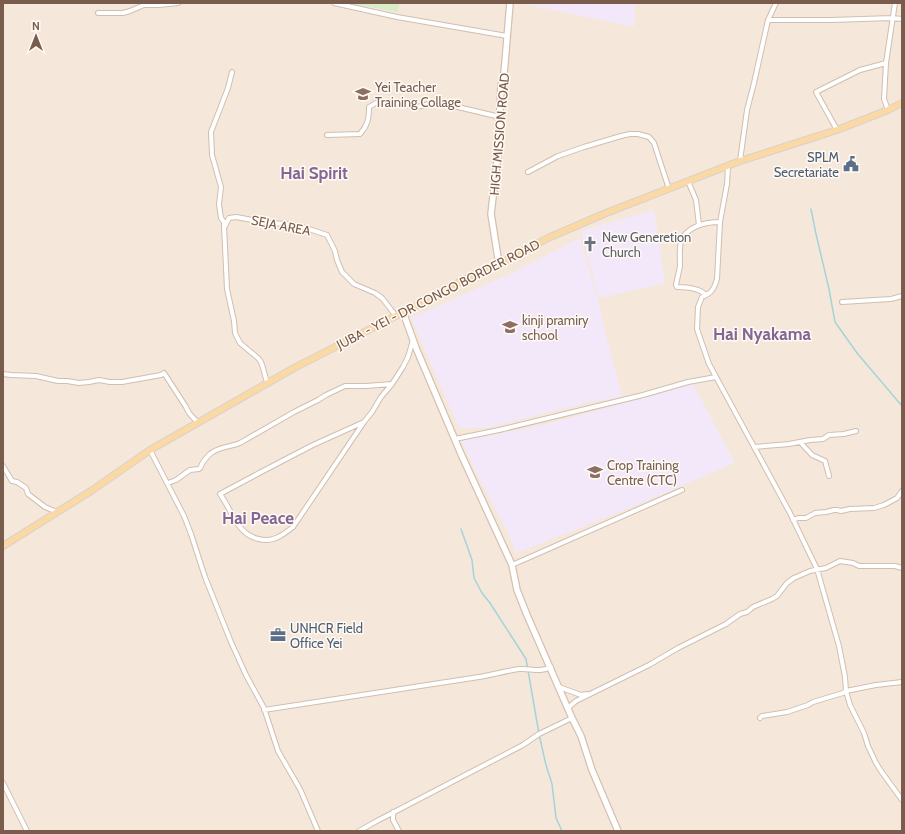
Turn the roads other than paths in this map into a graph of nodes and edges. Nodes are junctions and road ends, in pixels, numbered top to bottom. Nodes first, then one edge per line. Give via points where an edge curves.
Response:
1 (178, 3) edge
2 (334, 3) edge
3 (510, 3) edge
4 (776, 3) edge
5 (895, 3) edge
6 (98, 13) dead end
7 (892, 18) junction
8 (902, 19) edge
9 (768, 20) junction
10 (507, 36) junction
11 (886, 63) junction
12 (232, 72) dead end
13 (902, 103) edge
14 (888, 110) junction
15 (500, 117) junction
16 (837, 130) junction
17 (327, 135) dead end
18 (740, 162) junction
19 (728, 166) junction
20 (528, 172) dead end
21 (688, 182) junction
22 (669, 189) junction
23 (720, 222) junction
24 (699, 225) junction
25 (224, 226) junction
26 (499, 264) junction
27 (706, 296) junction
28 (902, 296) edge
29 (842, 302) dead end
30 (403, 312) junction
31 (396, 316) junction
32 (413, 340) junction
33 (3, 374) edge
34 (716, 377) junction
35 (268, 382) junction
36 (392, 384) junction
37 (364, 422) junction
38 (198, 423) junction
39 (856, 431) dead end
40 (456, 439) junction
41 (800, 442) junction
42 (754, 447) junction
43 (150, 450) junction
44 (3, 466) edge
45 (829, 476) dead end
46 (168, 484) junction
47 (682, 490) dead end
48 (902, 491) edge
49 (57, 512) junction
50 (793, 520) junction
51 (3, 546) edge
52 (512, 565) junction
53 (902, 568) edge
54 (817, 570) junction
55 (551, 667) junction
56 (902, 682) edge
57 (559, 687) junction
58 (846, 691) junction
59 (589, 694) junction
60 (568, 708) junction
61 (264, 710) junction
62 (572, 718) junction
63 (760, 718) dead end
64 (3, 783) edge
65 (902, 800) edge
66 (393, 812) junction
67 (27, 831) edge
68 (318, 831) edge
69 (359, 831) edge
70 (399, 831) edge
71 (618, 831) edge

1 - 6 street via 144,5 130,11
2 - 10 street
3 - 10 street, HIGH MISSION ROAD
4 - 9 street
5 - 7 street
7 - 8 street
7 - 9 street
7 - 11 street
9 - 18 street via 747,110
10 - 15 street, HIGH MISSION ROAD
11 - 14 street via 884,99
11 - 16 street via 860,70 816,92
12 - 25 street via 211,132 212,155 221,187 220,204
13 - 14 main road, JUBA - YEI - DR CONGO BORDER ROAD
14 - 16 main road, JUBA - YEI - DR CONGO BORDER ROAD
15 - 17 street via 436,102 416,107 392,102 376,103 369,107 369,117 360,134
15 - 26 street, HIGH MISSION ROAD via 491,214
16 - 18 main road, JUBA - YEI - DR CONGO BORDER ROAD
18 - 19 main road, JUBA - YEI - DR CONGO BORDER ROAD
19 - 21 main road, JUBA - YEI - DR CONGO BORDER ROAD
19 - 23 street
20 - 22 street via 558,156 584,147 621,136 638,134 649,137 654,143
21 - 22 main road, JUBA - YEI - DR CONGO BORDER ROAD
21 - 24 street via 696,200
22 - 26 main road, JUBA - YEI - DR CONGO BORDER ROAD via 588,220
23 - 24 street
23 - 27 street via 717,279 710,294
24 - 27 street via 688,232 681,242 676,285 702,291
25 - 31 street, SEJA AREA via 229,218 236,217 303,227 327,235 342,272 354,284 375,292
25 - 35 street via 227,290 235,333 240,343 261,362
26 - 30 main road, JUBA - YEI - DR CONGO BORDER ROAD
27 - 34 street via 702,297 698,307 697,329
28 - 29 street
30 - 31 main road, JUBA - YEI - DR CONGO BORDER ROAD
30 - 32 street
31 - 35 main road, JUBA - YEI - DR CONGO BORDER ROAD
32 - 36 street via 404,367
32 - 40 street
33 - 38 street via 79,383 99,380 125,382 164,373
34 - 40 street
34 - 42 street
35 - 38 main road, JUBA - YEI - DR CONGO BORDER ROAD
36 - 37 street
36 - 46 street via 345,386 240,443 214,450 202,463 202,467 190,470
37 - 37 street via 293,527 278,537 264,541 246,534 220,494 313,445
38 - 43 main road, JUBA - YEI - DR CONGO BORDER ROAD
39 - 41 street
40 - 52 street
41 - 42 street
41 - 45 street via 812,455 825,461
42 - 50 street
43 - 46 street
43 - 49 main road, JUBA - YEI - DR CONGO BORDER ROAD
44 - 49 street via 12,481 26,488 28,494
46 - 61 street via 184,516 231,642
47 - 52 street
48 - 50 street via 897,498 874,508 834,510
49 - 51 main road, JUBA - YEI - DR CONGO BORDER ROAD
50 - 54 street
52 - 55 street via 517,590
53 - 54 street via 859,566 840,561
54 - 58 street via 839,646
54 - 59 street via 794,578 772,599
55 - 57 street
55 - 61 street via 546,670 505,671
56 - 58 street via 876,684
57 - 59 street via 581,695
57 - 60 street
58 - 63 street
58 - 65 street via 871,752
59 - 60 street
60 - 62 street
61 - 68 street via 278,751 300,788
62 - 66 street
62 - 71 street
64 - 67 street
66 - 69 street
66 - 70 street via 393,820

